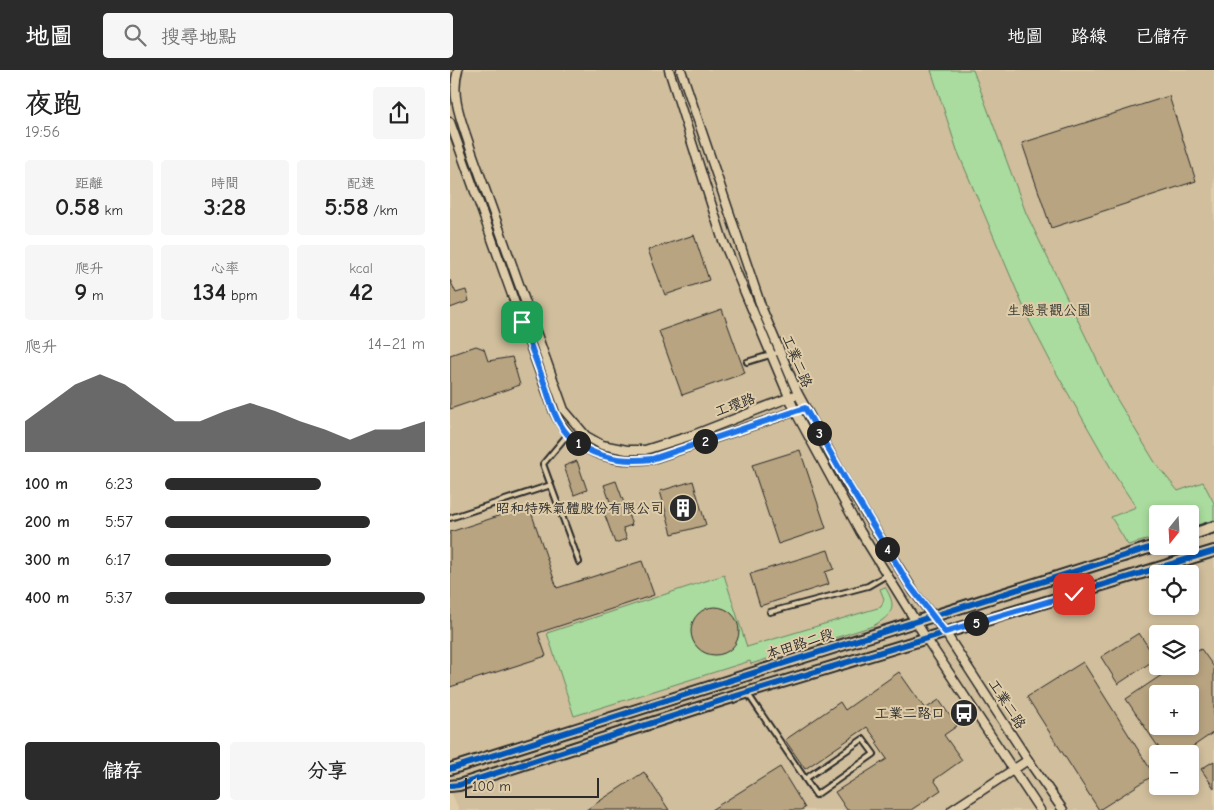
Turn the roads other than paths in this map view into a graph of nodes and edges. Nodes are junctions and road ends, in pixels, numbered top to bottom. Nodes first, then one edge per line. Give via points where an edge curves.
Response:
1 (458, 70) edge
2 (669, 70) edge
3 (681, 70) edge
4 (452, 81) edge
5 (687, 88) junction
6 (676, 92) junction
7 (453, 106) edge
8 (450, 122) edge
9 (703, 135) junction
10 (690, 139) junction
11 (478, 170) junction
12 (469, 174) junction
13 (727, 206) junction
14 (713, 210) junction
15 (503, 239) junction
16 (494, 243) junction
17 (518, 281) junction
18 (508, 284) junction
19 (531, 319) junction
20 (522, 322) junction
21 (780, 352) junction
22 (770, 355) junction
23 (747, 362) dead end
24 (798, 394) junction
25 (789, 398) junction
26 (805, 408) junction
27 (795, 411) junction
28 (576, 426) junction
29 (568, 434) junction
30 (682, 438) junction
31 (685, 448) junction
32 (551, 485) junction
33 (849, 486) junction
34 (838, 491) junction
35 (450, 518) edge
36 (1214, 527) edge
37 (1199, 532) edge
38 (1149, 548) edge
39 (1214, 551) edge
40 (579, 562) dead end
41 (887, 575) junction
42 (770, 612) dead end
43 (932, 616) junction
44 (915, 621) junction
45 (945, 632) junction
46 (926, 638) junction
47 (747, 692) junction
48 (1028, 760) junction
49 (450, 769) edge
50 (1012, 771) junction
51 (805, 779) junction
52 (450, 786) edge
53 (952, 810) edge
54 (1040, 810) edge
55 (1064, 810) edge

1 - 4 street, 工環路
2 - 6 street, 工業二路
3 - 5 street, 工業二路
4 - 7 street, 工環路
5 - 6 street
5 - 9 street, 工業二路
6 - 10 street, 工業二路
7 - 11 street, 工環路
8 - 12 street, 工環路
9 - 10 street
9 - 13 street, 工業二路
10 - 14 street, 工業二路
11 - 12 street
11 - 15 street, 工環路
12 - 16 street, 工環路
13 - 14 street
13 - 21 street, 工業二路
14 - 22 street, 工業二路
15 - 16 street
15 - 17 street, 工環路
16 - 18 street, 工環路
17 - 18 street
17 - 19 street, 工環路
18 - 20 street, 工環路
19 - 20 street
19 - 28 street, 工環路 via 564,410
20 - 29 street, 工環路 via 554,412
21 - 22 lane
21 - 24 street, 工業二路
22 - 23 lane
22 - 25 street, 工業二路
24 - 25 street, 工環路
24 - 26 street, 工業二路
25 - 27 street, 工業二路
25 - 30 street, 工環路
26 - 27 street, 工環路
26 - 33 street, 工業二路
27 - 31 street, 工環路
27 - 34 street, 工業二路
28 - 29 street
28 - 30 street, 工環路 via 602,445 627,450 645,450
29 - 31 street, 工環路 via 578,444 605,457 620,460 652,459
29 - 32 lane via 543,464
30 - 31 street
32 - 35 lane
32 - 40 lane
33 - 34 street
33 - 43 street, 工業二路
34 - 41 street, 工業二路
36 - 37 street
38 - 43 street, 本田路二段
39 - 45 street
41 - 42 lane via 868,586
41 - 44 street, 工業二路
43 - 44 street, 本田路二段
43 - 45 street, 工業二路
44 - 46 street, 工業二路
44 - 49 street, 本田路二段
45 - 46 street
45 - 48 street, 工業二路
46 - 47 street
46 - 50 street, 工業二路
47 - 51 lane
47 - 52 street
48 - 50 street
48 - 55 street, 工業二路
50 - 53 street
50 - 54 street, 工業二路
51 - 51 lane via 816,795 874,754 863,739

